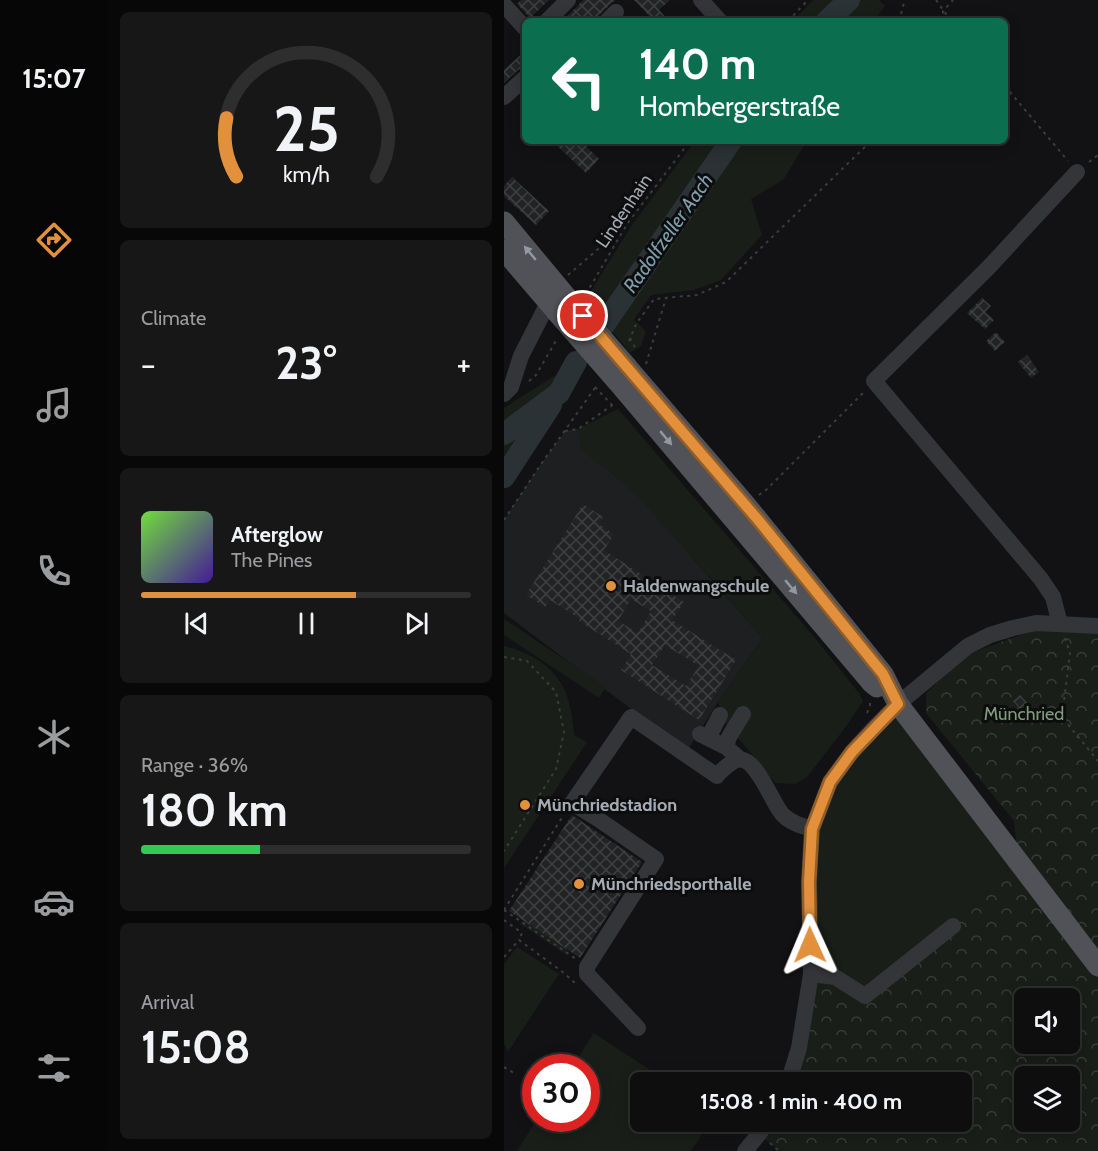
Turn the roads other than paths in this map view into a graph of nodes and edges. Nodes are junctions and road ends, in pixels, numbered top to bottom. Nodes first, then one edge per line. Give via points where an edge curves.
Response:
1 (568, 0) edge
2 (701, 0) edge
3 (504, 5) edge
4 (550, 18) edge
5 (717, 18) edge
6 (522, 25) edge
7 (522, 81) edge
8 (504, 97) edge
9 (1077, 172) road end
10 (504, 222) edge
11 (504, 250) edge
12 (564, 302) junction
13 (521, 356) junction
14 (504, 359) edge
15 (504, 394) edge
16 (1060, 624) junction
17 (1098, 626) edge
18 (898, 704) junction
19 (743, 714) dead end
20 (720, 715) dead end
21 (726, 747) junction
22 (740, 759) junction
23 (812, 829) junction
24 (953, 926) dead end
25 (1098, 966) edge
26 (811, 974) junction
27 (638, 1028) dead end
28 (792, 1072) edge
29 (760, 1132) edge
30 (745, 1151) edge

1 - 4 street
2 - 5 street
3 - 6 street
7 - 8 street
9 - 16 street via 989,267 874,381 1041,579 1053,597
12 -> 10 main road
11 - 12 main road
12 - 13 street
12 - 18 main road, bridge via 617,386 746,504 883,674
13 - 14 street
13 - 15 street via 511,387
16 - 17 street
16 - 18 street via 1036,623 990,635 968,646
18 - 23 street via 852,752 830,782
18 - 25 main road
19 - 21 street
20 - 21 street via 704,736
21 - 22 street
22 - 23 street via 757,771 782,814 795,824
22 - 27 street via 717,776 631,717 572,803 656,859 587,967 588,974
23 - 26 street
24 - 26 street via 865,996 836,977
26 - 28 street via 800,1048
29 - 30 street

